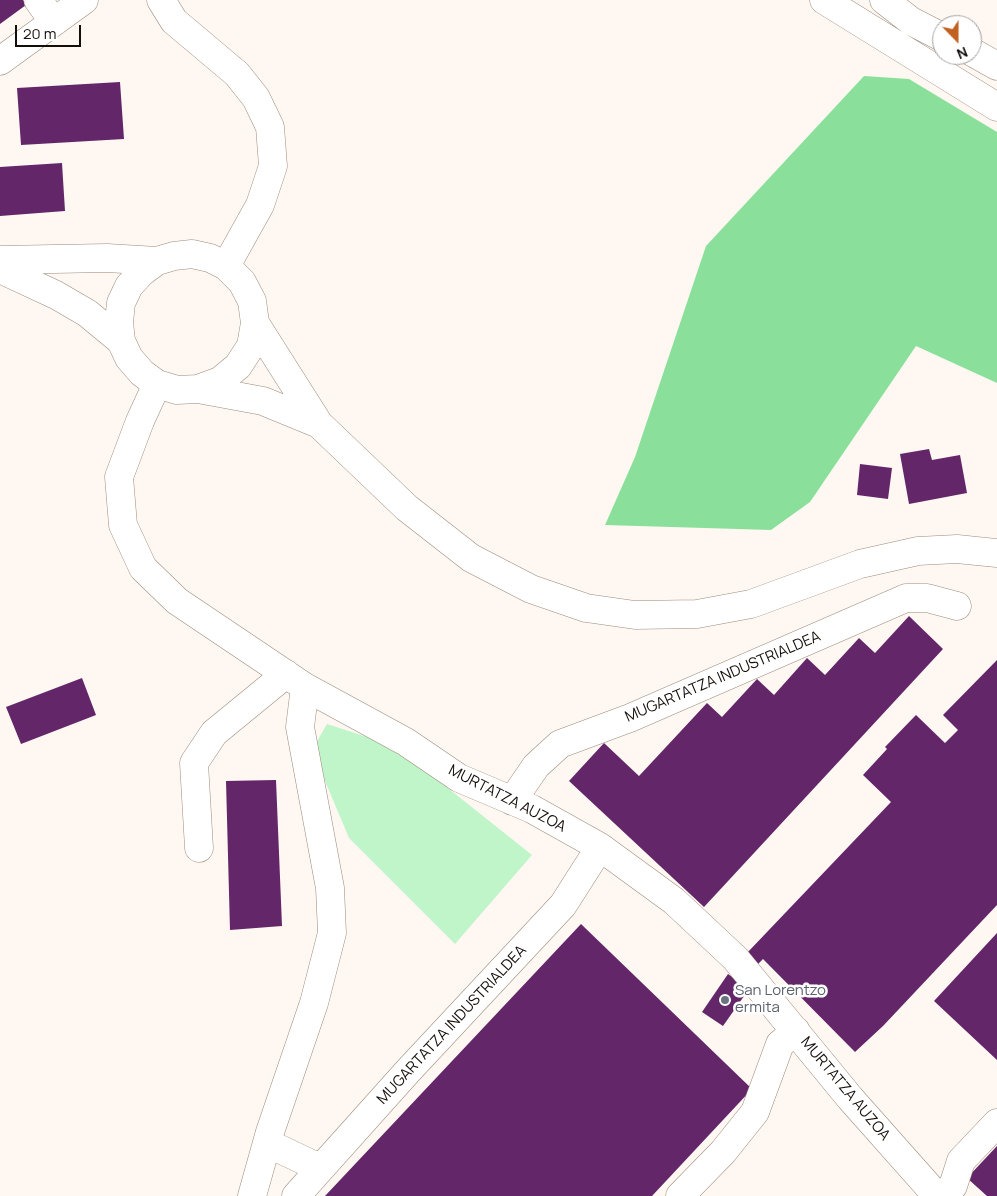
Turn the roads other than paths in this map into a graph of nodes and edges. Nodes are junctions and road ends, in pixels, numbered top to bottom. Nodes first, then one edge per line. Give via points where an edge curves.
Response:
1 (38, 0) edge
2 (84, 0) edge
3 (161, 0) edge
4 (824, 0) edge
5 (884, 0) edge
6 (54, 22) junction
7 (932, 32) edge
8 (982, 58) edge
9 (0, 61) edge
10 (997, 66) edge
11 (997, 107) edge
12 (0, 260) edge
13 (157, 261) junction
14 (226, 266) junction
15 (0, 269) edge
16 (255, 323) junction
17 (121, 341) junction
18 (157, 384) junction
19 (198, 389) junction
20 (319, 424) junction
21 (997, 553) edge
22 (958, 606) dead end
23 (296, 681) junction
24 (512, 801) junction
25 (600, 847) junction
26 (198, 848) dead end
27 (796, 1031) junction
28 (997, 1123) edge
29 (267, 1143) junction
30 (320, 1168) junction
31 (252, 1196) edge
32 (296, 1196) edge
33 (680, 1196) edge
34 (939, 1196) edge

1 - 6 main road
2 - 6 main road
3 - 14 main road via 174,20 236,74 256,98 270,127 273,166 260,205
4 - 11 main road
5 - 7 main road via 911,21
6 - 9 main road
8 - 10 main road
12 - 13 main road via 89,258
13 - 14 main road via 192,254
13 - 17 main road via 142,272 125,294 119,322
14 - 16 main road via 242,282 252,301
15 - 17 main road via 87,313
16 - 19 main road via 251,346 238,366 220,382
16 - 20 main road
17 - 18 main road via 129,358
18 - 19 main road via 177,390
18 - 23 main road, MURTATZA AUZOA via 119,477 123,525 143,568 176,601
19 - 20 main road via 263,401
20 - 21 main road via 407,508 471,558 531,589 586,608 635,615 697,614 751,604 860,564 918,551 957,549
22 - 24 main road, MUGARTATZA INDUSTRIALDEA via 927,598 906,598 630,718 560,744 536,766
23 - 24 main road, MURTATZA AUZOA via 406,742 459,778
23 - 26 main road via 214,733 194,762
23 - 29 main road via 300,727 330,888 332,933 314,1003
24 - 25 main road, MURTATZA AUZOA
25 - 27 main road, MURTATZA AUZOA via 674,901 735,958
25 - 30 main road, MUGARTATZA INDUSTRIALDEA via 563,905
27 - 33 main road via 780,1044 755,1112 723,1152
27 - 34 main road, MURTATZA AUZOA via 850,1098
28 - 34 main road via 960,1161 954,1186
29 - 30 main road
29 - 31 main road
30 - 32 main road, MUGARTATZA INDUSTRIALDEA

